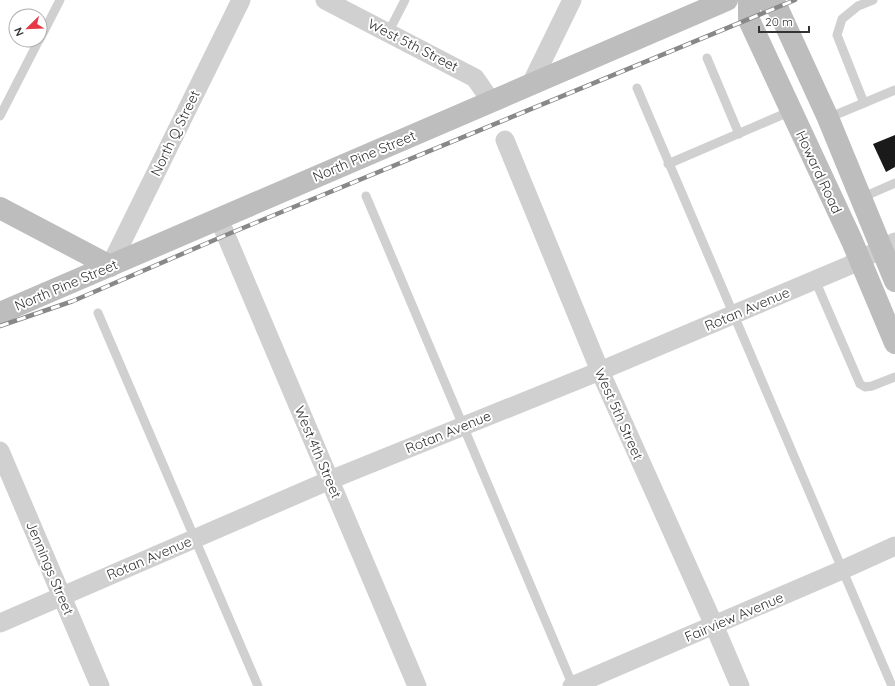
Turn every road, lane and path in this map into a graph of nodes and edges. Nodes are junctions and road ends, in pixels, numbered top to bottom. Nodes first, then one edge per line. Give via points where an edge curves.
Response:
1 (60, 0) edge
2 (241, 0) edge
3 (325, 0) edge
4 (405, 0) edge
5 (572, 0) edge
6 (727, 0) edge
7 (749, 0) edge
8 (765, 0) edge
9 (873, 0) edge
10 (48, 23) edge
11 (388, 33) junction
12 (35, 48) edge
13 (707, 58) dead end
14 (530, 84) junction
15 (637, 88) dead end
16 (895, 90) edge
17 (491, 101) junction
18 (864, 103) junction
19 (791, 111) junction
20 (0, 116) edge
21 (828, 118) junction
22 (739, 134) junction
23 (505, 140) dead end
24 (668, 164) junction
25 (891, 185) edge
26 (366, 196) dead end
27 (861, 198) junction
28 (0, 208) edge
29 (219, 219) junction
30 (888, 245) edge
31 (859, 260) junction
32 (110, 266) junction
33 (814, 280) junction
34 (895, 281) edge
35 (0, 313) edge
36 (98, 313) dead end
37 (734, 314) junction
38 (895, 343) edge
39 (600, 371) junction
40 (895, 377) edge
41 (463, 426) junction
42 (0, 450) edge
43 (330, 480) junction
44 (195, 538) junction
45 (895, 546) edge
46 (842, 570) junction
47 (62, 596) junction
48 (0, 622) edge
49 (714, 625) junction
50 (100, 686) edge
51 (258, 686) edge
52 (417, 686) edge
53 (573, 686) edge
54 (740, 686) edge
55 (892, 686) edge

1 - 10 lane
2 - 32 street, North Q Street
3 - 11 street, West 5th Street
4 - 11 lane
5 - 14 street
6 - 14 main road, North Pine Street
7 - 19 main road, Howard Road via 749,20
8 - 21 main road, Howard Road via 777,7
9 - 18 lane via 858,6 842,19 837,35
11 - 17 street, West 5th Street via 475,78
12 - 20 lane
13 - 22 lane
14 - 17 main road, North Pine Street
15 - 24 lane
16 - 18 lane
17 - 29 main road, North Pine Street
18 - 21 lane
19 - 22 lane
19 - 31 main road, Howard Road
21 - 27 main road, Howard Road
22 - 24 lane
23 - 39 street, West 5th Street
24 - 37 lane
25 - 27 lane
26 - 41 lane
27 - 30 main road, Howard Road
28 - 32 main road
29 - 32 main road, North Pine Street
29 - 43 street, West 4th Street
30 - 31 street, Rotan Avenue
30 - 34 main road, Howard Road
31 - 33 street, Rotan Avenue
31 - 38 main road, Howard Road
32 - 35 main road, North Pine Street
33 - 37 street, Rotan Avenue
33 - 40 lane via 860,384 865,388
36 - 44 lane
37 - 39 street, Rotan Avenue
37 - 46 lane
39 - 41 street, Rotan Avenue
39 - 49 street, West 5th Street
41 - 43 street, Rotan Avenue
41 - 53 lane
42 - 47 street, Jennings Street
43 - 44 street, Rotan Avenue
43 - 52 street, West 4th Street
44 - 47 street, Rotan Avenue
44 - 51 lane
45 - 46 street, Fairview Avenue
46 - 49 street, Fairview Avenue
46 - 55 lane
47 - 48 street, Rotan Avenue
47 - 50 street, Jennings Street
49 - 53 street, Fairview Avenue
49 - 54 street, West 5th Street

